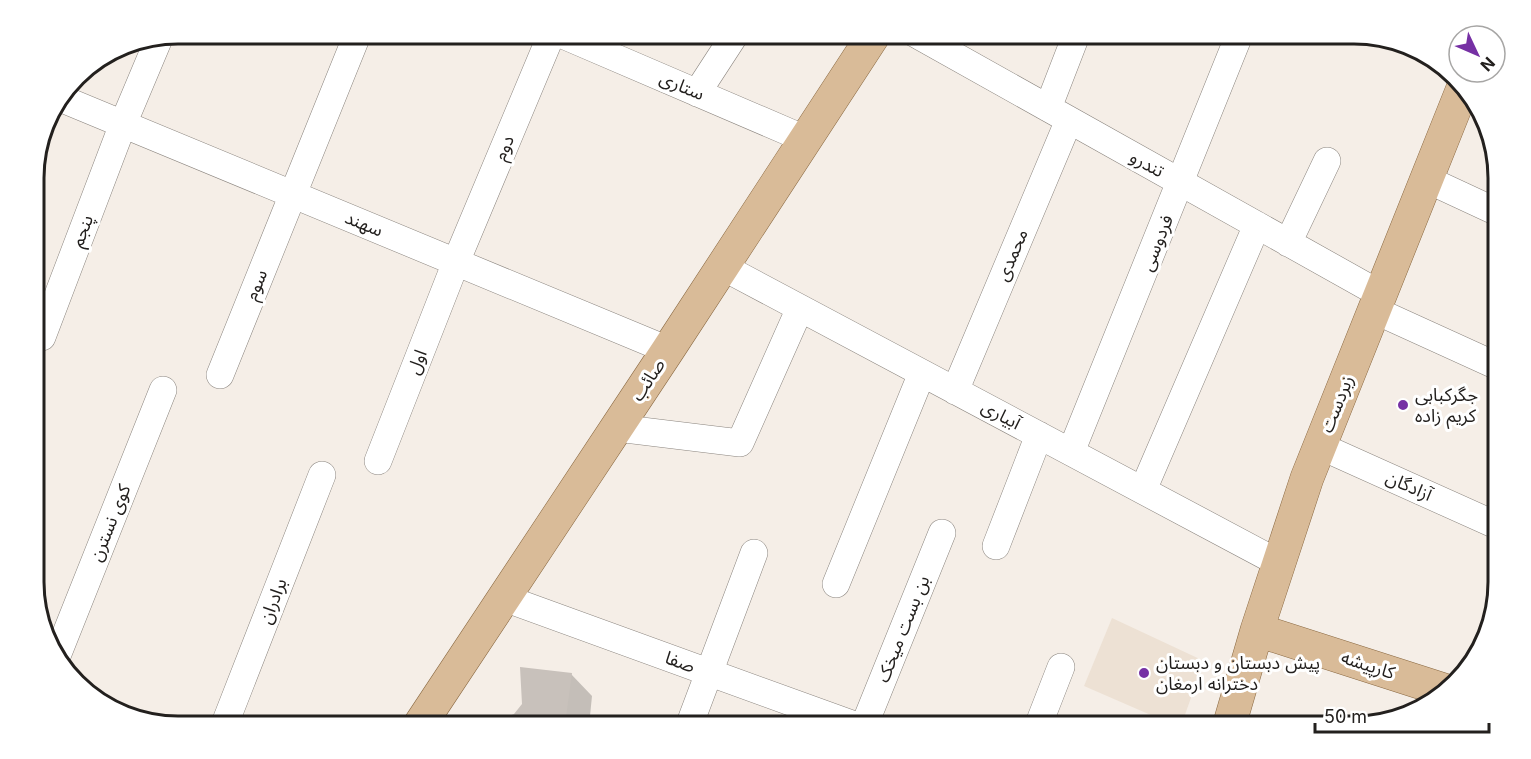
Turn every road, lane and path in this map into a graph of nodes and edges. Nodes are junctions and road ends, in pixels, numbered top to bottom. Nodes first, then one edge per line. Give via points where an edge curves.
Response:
1 (354, 44) edge
2 (547, 44) edge
3 (591, 44) edge
4 (729, 44) edge
5 (868, 44) edge
6 (934, 44) edge
7 (1074, 44) edge
8 (1236, 44) edge
9 (156, 46) edge
10 (697, 93) junction
11 (1459, 95) edge
12 (67, 101) edge
13 (1058, 114) junction
14 (123, 124) junction
15 (806, 139) junction
16 (1327, 161) dead end
17 (1426, 179) junction
18 (1181, 183) junction
19 (293, 195) junction
20 (1488, 208) edge
21 (1257, 225) junction
22 (1288, 243) junction
23 (456, 262) junction
24 (723, 267) junction
25 (1377, 302) junction
26 (800, 308) junction
27 (44, 332) edge
28 (668, 350) junction
29 (1488, 361) edge
30 (922, 373) junction
31 (220, 375) dead end
32 (163, 390) dead end
33 (955, 391) junction
34 (617, 428) junction
35 (1040, 435) junction
36 (1320, 446) junction
37 (1071, 452) junction
38 (378, 461) dead end
39 (322, 475) dead end
40 (1143, 490) junction
41 (1488, 522) edge
42 (942, 533) dead end
43 (996, 546) dead end
44 (754, 553) dead end
45 (1279, 563) junction
46 (837, 584) dead end
47 (504, 598) junction
48 (1257, 630) junction
49 (61, 647) edge
50 (1061, 667) dead end
51 (710, 672) junction
52 (1435, 687) edge
53 (827, 715) edge
54 (868, 715) edge
55 (1042, 715) edge
56 (1232, 715) edge
57 (228, 716) edge
58 (426, 716) edge
59 (693, 716) edge

1 - 19 street, سوم
2 - 23 street, دوم
3 - 10 street, ستاری
4 - 10 street
5 - 15 main road, صائب
6 - 13 street, تندرو
7 - 13 street, محمدی
8 - 18 street, فردوسی
9 - 14 street, پنجم
10 - 15 street, ستاری
11 - 17 main road, زبردست
12 - 14 street, سهند
13 - 18 street, تندرو
13 - 33 street, محمدی
14 - 19 street, سهند
14 - 27 street, پنجم
15 - 24 main road, صائب
16 - 22 street
17 - 20 street
17 - 25 main road, زبردست
18 - 21 street, تندرو
18 - 37 street, فردوسی
19 - 23 street, سهند
19 - 31 street, سوم
21 - 22 street, تندرو
21 - 40 street
22 - 25 street, تندرو
23 - 28 street, سهند
23 - 38 street, اول
24 - 26 street, آبیاری
24 - 28 main road, صائب
25 - 29 street, تندرو
25 - 36 main road, زبردست
26 - 30 street, آبیاری
26 - 34 street via 740,443
28 - 34 main road, صائب
30 - 33 street, آبیاری
30 - 46 street
32 - 49 street, کوی نسترن
33 - 35 street, آبیاری
34 - 47 main road, صائب
35 - 37 street, آبیاری
35 - 43 street
36 - 41 street, آزادگان
36 - 45 main road, زبردست
37 - 40 street, آبیاری
39 - 57 street, برادران
40 - 45 street, آبیاری
42 - 54 street, بن بست میخک
44 - 51 street
45 - 48 main road, زبردست
47 - 51 street, صفا
47 - 58 main road, صائب
48 - 52 main road, کارپیشه
48 - 56 main road, زبردست
50 - 55 street
51 - 53 street, صفا
51 - 59 street

